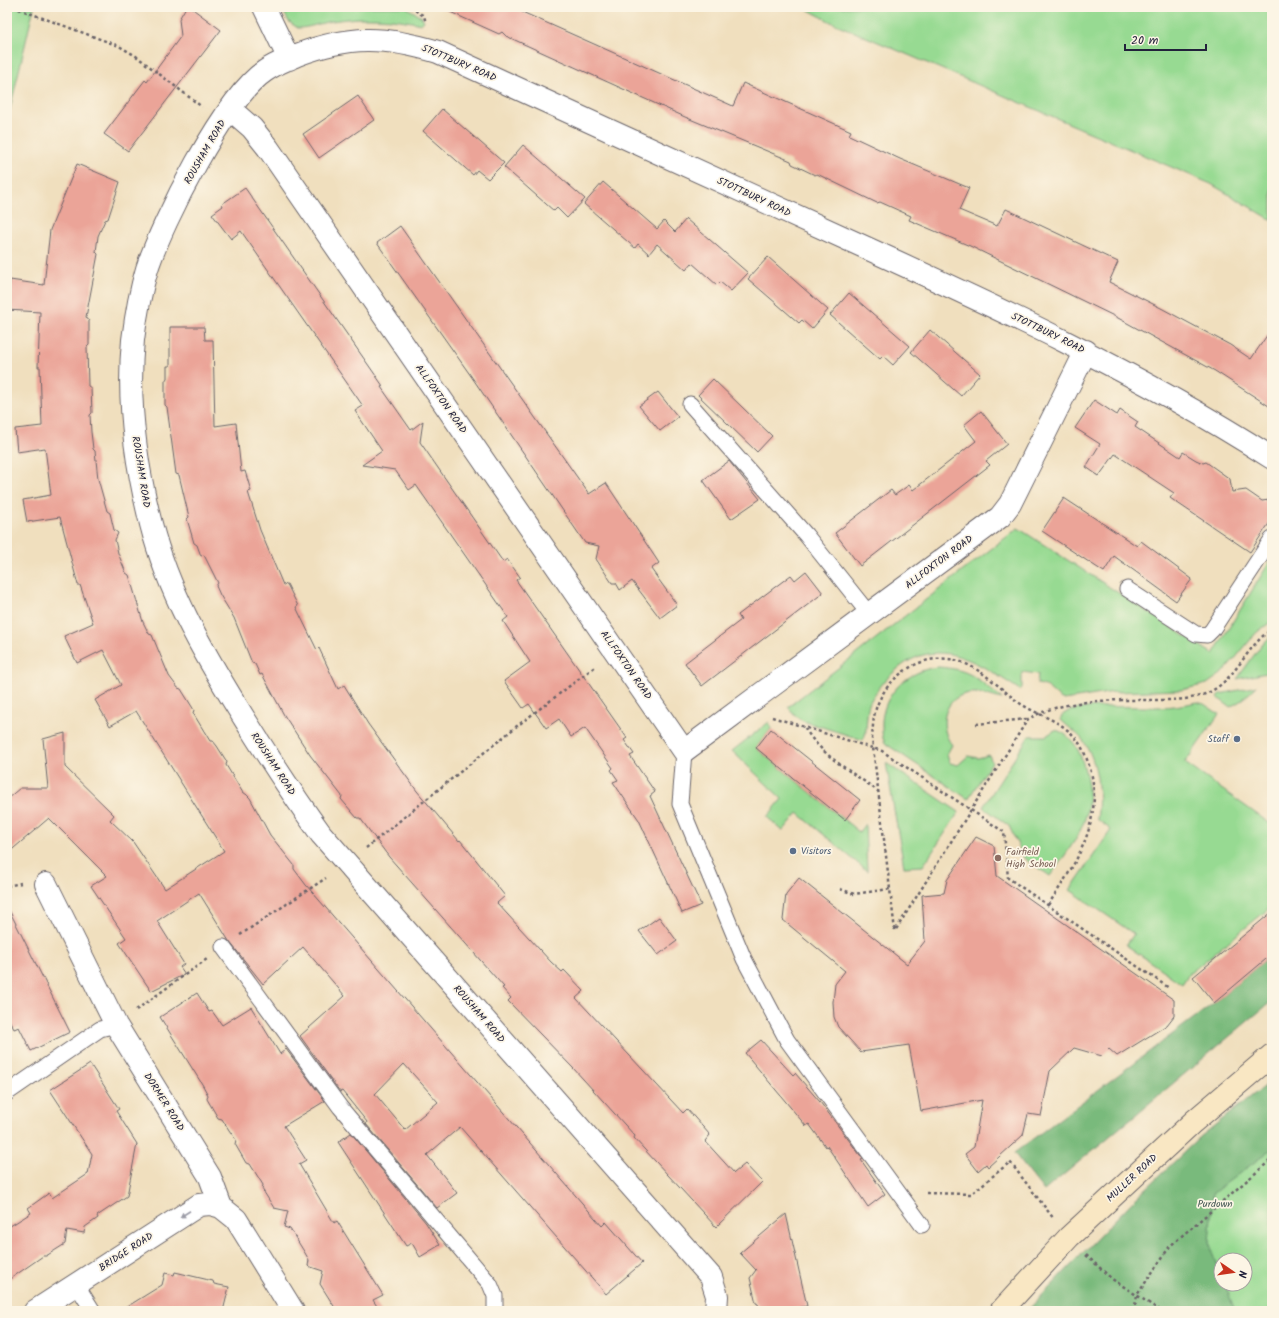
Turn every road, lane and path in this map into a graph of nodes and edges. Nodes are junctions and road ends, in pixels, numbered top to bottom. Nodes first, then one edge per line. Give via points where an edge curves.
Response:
1 (13, 7) edge
2 (264, 7) edge
3 (410, 7) edge
4 (426, 28) dead end
5 (289, 59) junction
6 (230, 109) junction
7 (205, 110) dead end
8 (1086, 351) junction
9 (690, 404) dead end
10 (1272, 458) edge
11 (1272, 539) edge
12 (1127, 589) dead end
13 (868, 614) junction
14 (1272, 629) edge
15 (597, 666) dead end
16 (1039, 713) junction
17 (766, 715) dead end
18 (1028, 719) junction
19 (976, 724) dead end
20 (804, 727) junction
21 (873, 748) junction
22 (684, 751) junction
23 (879, 792) junction
24 (971, 810) junction
25 (362, 852) dead end
26 (331, 875) dead end
27 (36, 883) joint
28 (7, 886) edge
29 (840, 889) dead end
30 (890, 889) junction
31 (1048, 905) junction
32 (223, 947) junction
33 (1169, 988) dead end
34 (116, 1025) junction
35 (1272, 1054) edge
36 (7, 1093) edge
37 (1272, 1159) edge
38 (924, 1193) dead end
39 (221, 1206) junction
40 (1058, 1224) dead end
41 (922, 1225) dead end
42 (1084, 1253) dead end
43 (76, 1284) junction
44 (1137, 1295) junction
45 (35, 1311) edge
46 (92, 1311) edge
47 (293, 1311) edge
48 (495, 1311) edge
49 (716, 1311) edge
50 (1002, 1311) edge
51 (1134, 1311) edge
52 (1161, 1311) edge

1 - 7 path via 119,46 136,56
2 - 5 street
3 - 4 path via 424,16
5 - 6 street, STOTTBURY ROAD via 261,73
5 - 8 street, STOTTBURY ROAD via 337,42 355,40 397,41 438,52
6 - 22 street, ALLFOXTON ROAD via 252,128 268,148
6 - 49 street, ROUSHAM ROAD via 193,171 154,251 139,302 134,338 132,395 138,458 152,526 173,586 210,664 291,792 321,834 710,1277 717,1296
8 - 10 street, STOTTBURY ROAD via 1186,405
8 - 13 street, ALLFOXTON ROAD via 1005,511
9 - 13 lane via 806,535
11 - 12 lane via 1207,635 1196,634
13 - 22 street, ALLFOXTON ROAD
14 - 16 path via 1259,639 1224,682 1204,694 1182,699 1110,700 1063,706
15 - 25 path via 517,726
16 - 18 path
16 - 21 path via 1018,702 978,669 962,662 939,659 924,661 899,675 886,688 873,718
16 - 31 path via 1071,733 1077,740 1089,765 1094,792 1092,821 1085,844
17 - 20 path
18 - 19 path
18 - 24 path
20 - 21 path
20 - 23 path via 821,748
21 - 23 path
21 - 24 path via 882,751
22 - 41 lane via 680,804 744,959 786,1040
23 - 30 path
24 - 30 path via 895,931
24 - 31 path via 1004,832 1008,878
26 - 32 path
27 - 28 path
27 - 34 street, DORMER ROAD
29 - 30 path via 854,894
31 - 33 path
32 - 34 path
32 - 48 lane via 340,1107 490,1284 495,1296
34 - 36 lane via 100,1029
34 - 39 street, DORMER ROAD via 210,1177
35 - 50 main road, MULLER ROAD via 1193,1122 1069,1237
37 - 44 path via 1170,1246
38 - 40 path via 971,1194 1010,1162
39 -> 43 street, BRIDGE ROAD via 199,1205
39 - 47 street via 236,1219
42 - 44 path via 1112,1279
43 - 45 street, BRIDGE ROAD
43 - 46 lane
44 - 51 path
44 - 52 path

